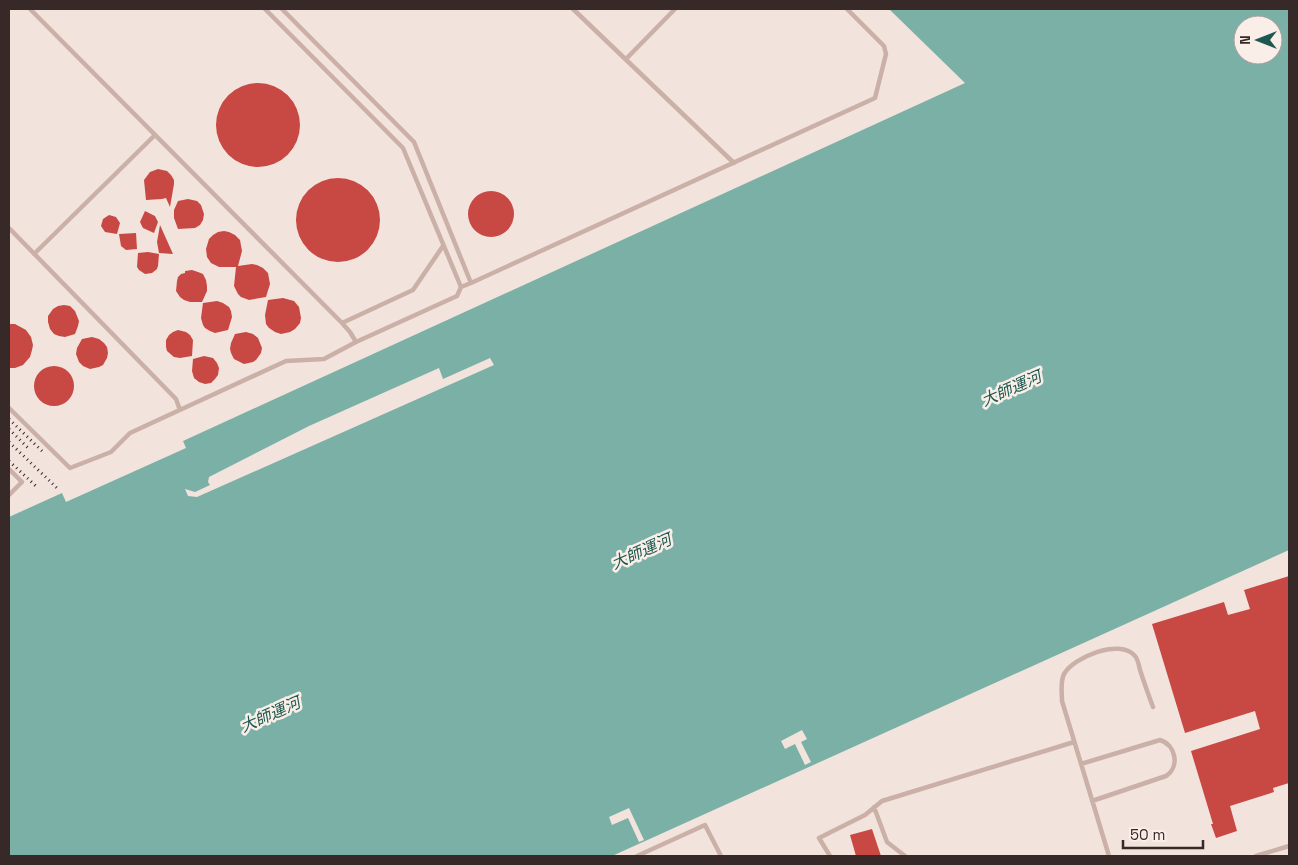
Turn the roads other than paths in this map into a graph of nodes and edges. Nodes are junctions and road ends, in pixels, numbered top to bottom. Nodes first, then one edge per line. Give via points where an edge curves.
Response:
1 (30, 9) edge
2 (266, 9) edge
3 (282, 9) edge
4 (573, 9) edge
5 (676, 9) edge
6 (847, 9) edge
7 (626, 59) junction
8 (156, 135) junction
9 (734, 163) junction
10 (9, 228) edge
11 (443, 246) junction
12 (34, 254) junction
13 (471, 283) junction
14 (461, 287) junction
15 (342, 323) junction
16 (356, 342) junction
17 (9, 408) edge
18 (180, 410) junction
19 (9, 469) edge
20 (9, 495) edge
21 (1152, 706) dead end
22 (1074, 742) junction
23 (1081, 764) junction
24 (1092, 800) junction
25 (874, 807) junction
26 (1289, 846) edge
27 (637, 856) edge
28 (721, 856) edge
29 (830, 856) edge
30 (905, 856) edge
31 (1109, 856) edge
32 (1256, 856) edge

1 - 8 lane
2 - 11 lane via 403,148
3 - 13 lane via 414,142
4 - 7 lane
5 - 7 lane
6 - 9 lane via 884,46 886,54 876,98
7 - 9 lane
8 - 12 lane
8 - 15 lane
9 - 13 lane
10 - 12 lane
11 - 14 lane
11 - 15 lane via 413,290
12 - 18 lane via 176,399
13 - 14 lane
14 - 16 lane via 457,296
15 - 16 lane
16 - 18 lane via 324,359 286,361
17 - 18 lane via 70,468 111,452 130,433
19 - 20 lane via 22,482
21 - 22 lane via 1136,656 1127,649 1114,649 1088,656 1070,667 1062,681 1062,701
22 - 23 lane
22 - 25 lane via 882,801
23 - 24 lane
23 - 24 lane via 1160,740 1174,755 1172,772 1166,776
24 - 31 lane
25 - 29 lane via 865,815 819,838
25 - 30 lane via 887,842
26 - 32 lane
27 - 28 lane via 705,825

